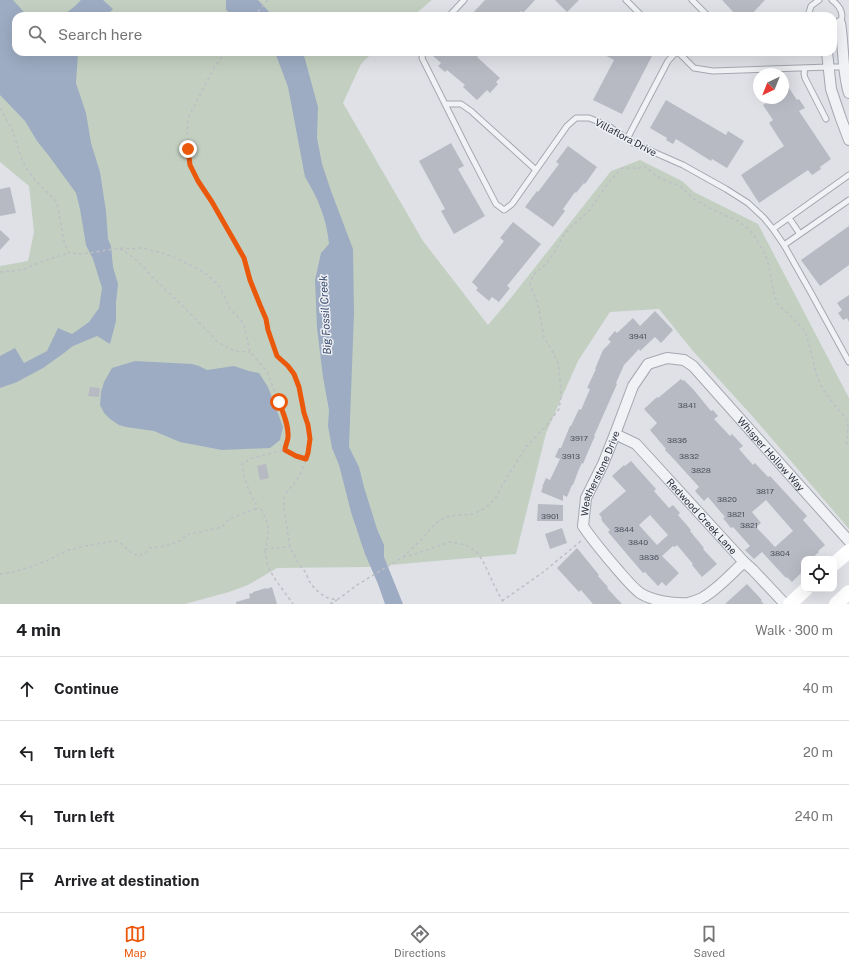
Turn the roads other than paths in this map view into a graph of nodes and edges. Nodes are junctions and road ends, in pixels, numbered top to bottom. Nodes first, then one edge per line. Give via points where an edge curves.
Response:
1 (464, 0) edge
2 (626, 0) edge
3 (692, 0) edge
4 (819, 0) edge
5 (832, 0) edge
6 (453, 12) edge
7 (638, 12) edge
8 (704, 12) edge
9 (809, 12) edge
10 (837, 27) edge
11 (422, 56) edge
12 (673, 56) edge
13 (681, 56) edge
14 (827, 56) edge
15 (828, 67) junction
16 (844, 67) junction
17 (805, 68) junction
18 (849, 93) edge
19 (445, 104) junction
20 (826, 119) dead end
21 (627, 139) junction
22 (849, 140) edge
23 (536, 170) junction
24 (849, 175) edge
25 (849, 200) edge
26 (789, 218) junction
27 (773, 229) junction
28 (800, 234) junction
29 (784, 245) junction
30 (849, 362) edge
31 (693, 366) joint
32 (615, 434) junction
33 (849, 541) edge
34 (849, 551) edge
35 (837, 561) edge
36 (744, 562) junction
37 (803, 592) edge
38 (849, 592) edge
39 (785, 604) edge
40 (790, 604) edge
41 (836, 604) edge

1 - 6 lane
2 - 7 lane
3 - 8 lane
4 - 9 lane via 811,6
5 - 10 lane via 839,5 842,14
10 - 16 street via 843,41
11 - 19 lane, Villaflora Drive
12 - 21 lane
13 - 17 lane via 694,68 713,71
14 - 15 street
15 - 16 lane
15 - 17 lane
15 - 22 street via 832,89
16 - 18 street
17 - 20 lane via 805,78
19 - 23 lane via 461,104 471,111
19 - 23 lane, Villaflora Drive via 496,204 504,210 512,204
21 - 23 lane, Villaflora Drive via 607,125 590,118 576,118 567,126
21 - 27 lane, Villaflora Drive via 683,165 726,189 748,203
24 - 26 lane
25 - 28 lane
26 - 27 lane
26 - 28 lane
27 - 29 lane, Villaflora Drive
28 - 29 lane
29 - 30 lane, Villaflora Drive
31 - 32 street, Weatherstone Drive via 684,360 667,358 648,364 633,386
31 - 33 street, Whisper Hollow Way
32 - 36 street, Redwood Creek Lane via 636,444
32 - 36 street, Weatherstone Drive via 586,498 583,526 588,535 640,593 663,602 688,603 702,598 716,588
34 - 35 main road
36 - 39 street, Redwood Creek Lane
37 - 40 main road
38 - 41 main road

